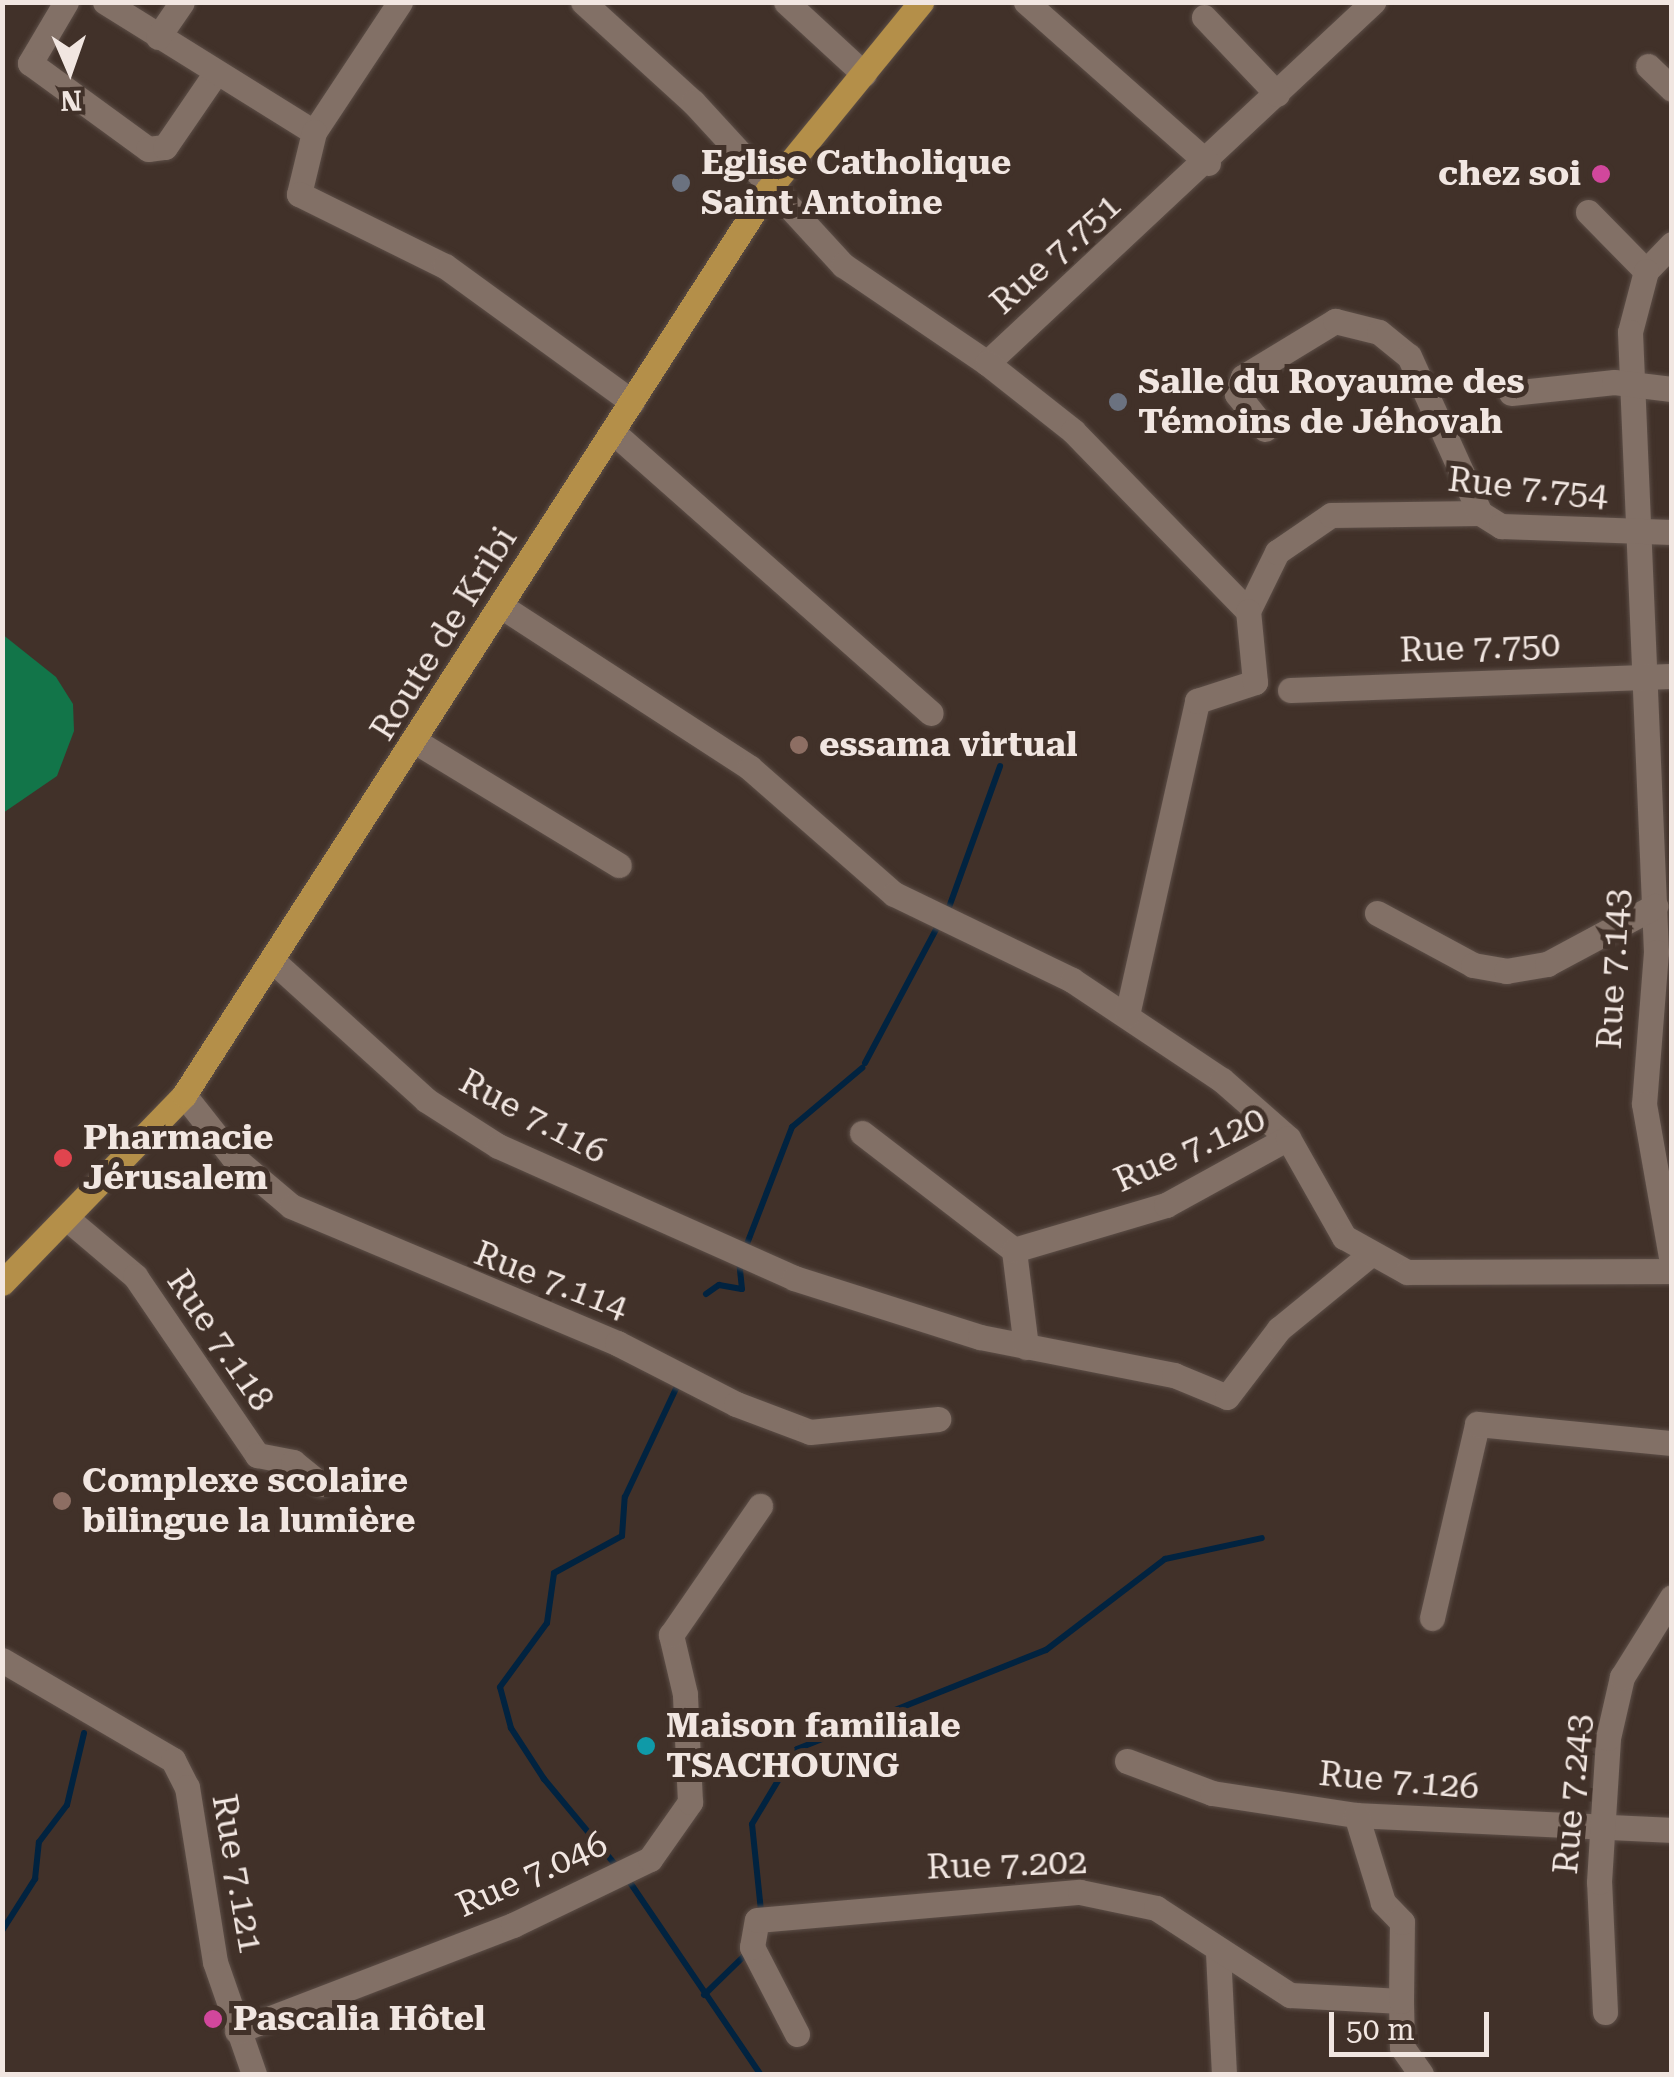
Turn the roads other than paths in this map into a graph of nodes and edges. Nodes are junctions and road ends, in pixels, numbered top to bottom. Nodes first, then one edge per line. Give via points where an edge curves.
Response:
1 (66, 2) edge
2 (105, 2) edge
3 (182, 2) edge
4 (400, 2) edge
5 (583, 2) edge
6 (786, 2) edge
7 (921, 2) edge
8 (1026, 2) edge
9 (1373, 2) edge
10 (1204, 17) dead end
11 (158, 37) junction
12 (1648, 66) dead end
13 (864, 74) junction
14 (213, 77) junction
15 (1672, 89) edge
16 (1277, 94) junction
17 (314, 132) junction
18 (1208, 163) junction
19 (767, 191) junction
20 (1588, 212) dead end
21 (1672, 244) edge
22 (1646, 271) junction
23 (987, 363) junction
24 (1632, 389) junction
25 (1672, 389) edge
26 (1511, 393) dead end
27 (632, 402) junction
28 (1265, 430) dead end
29 (613, 432) junction
30 (1480, 513) junction
31 (1672, 532) edge
32 (1636, 533) junction
33 (501, 606) junction
34 (1248, 612) junction
35 (1659, 677) edge
36 (1290, 690) dead end
37 (931, 713) dead end
38 (1672, 723) edge
39 (418, 743) junction
40 (619, 865) dead end
41 (1655, 906) junction
42 (1377, 913) dead end
43 (274, 962) junction
44 (1128, 1015) junction
45 (184, 1095) junction
46 (862, 1133) dead end
47 (1288, 1138) junction
48 (1666, 1219) edge
49 (68, 1220) junction
50 (1014, 1250) junction
51 (1367, 1257) junction
52 (1672, 1262) edge
53 (1672, 1271) edge
54 (3, 1281) edge
55 (1026, 1348) junction
56 (938, 1419) dead end
57 (1672, 1443) edge
58 (320, 1484) dead end
59 (760, 1506) dead end
60 (1672, 1597) edge
61 (1432, 1618) dead end
62 (2, 1660) edge
63 (1127, 1761) dead end
64 (1356, 1816) junction
65 (1603, 1830) junction
66 (1672, 1830) edge
67 (1218, 1952) junction
68 (1401, 2001) junction
69 (1604, 2012) dead end
70 (237, 2031) junction
71 (797, 2034) dead end
72 (254, 2074) edge
73 (1224, 2074) edge
74 (1421, 2074) edge

1 - 14 street via 30,63 148,149 165,148
2 - 11 street
3 - 11 street
4 - 17 street
5 - 19 street, Rue 7.751 via 693,102
6 - 13 street
7 - 13 main road, Route de Kribi
8 - 18 street
9 - 16 street, Rue 7.751
10 - 16 street
11 - 14 street
12 - 15 street
13 - 19 main road, Route de Kribi
14 - 17 street
16 - 18 street, Rue 7.751
17 - 27 street via 298,194 445,266
18 - 23 street, Rue 7.751
19 - 23 street, Rue 7.751 via 843,264
19 - 27 main road, Route de Kribi
20 - 22 street
21 - 22 street
22 - 24 street, Rue 7.143 via 1630,332
23 - 34 street via 1073,431
24 - 25 street
24 - 26 street via 1614,382
24 - 32 street, Rue 7.143
27 - 29 main road, Route de Kribi
28 - 30 street via 1237,394 1243,376 1335,321 1379,332 1409,356
29 - 33 main road, Route de Kribi
29 - 37 street
30 - 32 street, Rue 7.754 via 1501,526
30 - 34 street, Rue 7.754 via 1308,523 1270,561
31 - 32 street, Rue 7.754
32 - 35 street, Rue 7.143
33 - 39 main road, Route de Kribi
33 - 44 street via 750,768 894,894
34 - 44 street via 1256,682 1196,701
35 - 36 street, Rue 7.750
35 - 38 street
35 - 41 street, Rue 7.143
39 - 40 street
39 - 43 main road, Route de Kribi
41 - 42 street via 1547,964 1506,971 1473,965
41 - 48 street, Rue 7.143 via 1644,1104
43 - 45 main road, Route de Kribi
43 - 55 street, Rue 7.116 via 416,1091 486,1140 794,1278
44 - 47 street
45 - 49 main road, Route de Kribi
45 - 56 street, Rue 7.114 via 232,1158 290,1206 617,1343 736,1404 810,1432
46 - 50 street
47 - 50 street, Rue 7.120 via 1166,1205
47 - 51 street, Rue 7.120 via 1344,1237
48 - 52 street, Rue 7.143
49 - 54 main road, Route de Kribi
49 - 58 street, Rue 7.118 via 135,1276 257,1455 293,1462
50 - 55 street
51 - 53 street via 1407,1272 1470,1276
51 - 55 street, Rue 7.116 via 1280,1329 1227,1397 1174,1375
57 - 61 street via 1520,1422 1477,1424
59 - 70 street, Rue 7.046 via 671,1635 686,1694 690,1802 650,1859 514,1925
60 - 65 street, Rue 7.243 via 1622,1677
62 - 70 street, Rue 7.121 via 173,1760
63 - 64 street, Rue 7.126 via 1212,1792
64 - 65 street, Rue 7.126
64 - 68 street via 1384,1902 1400,1916
65 - 66 street, Rue 7.126
65 - 69 street, Rue 7.243
67 - 68 street, Rue 7.202 via 1290,1995
67 - 71 street, Rue 7.202 via 1156,1908 1080,1892 766,1916 751,1926 752,1947
67 - 73 street
68 - 74 street via 1402,2048
70 - 72 street, Rue 7.121

